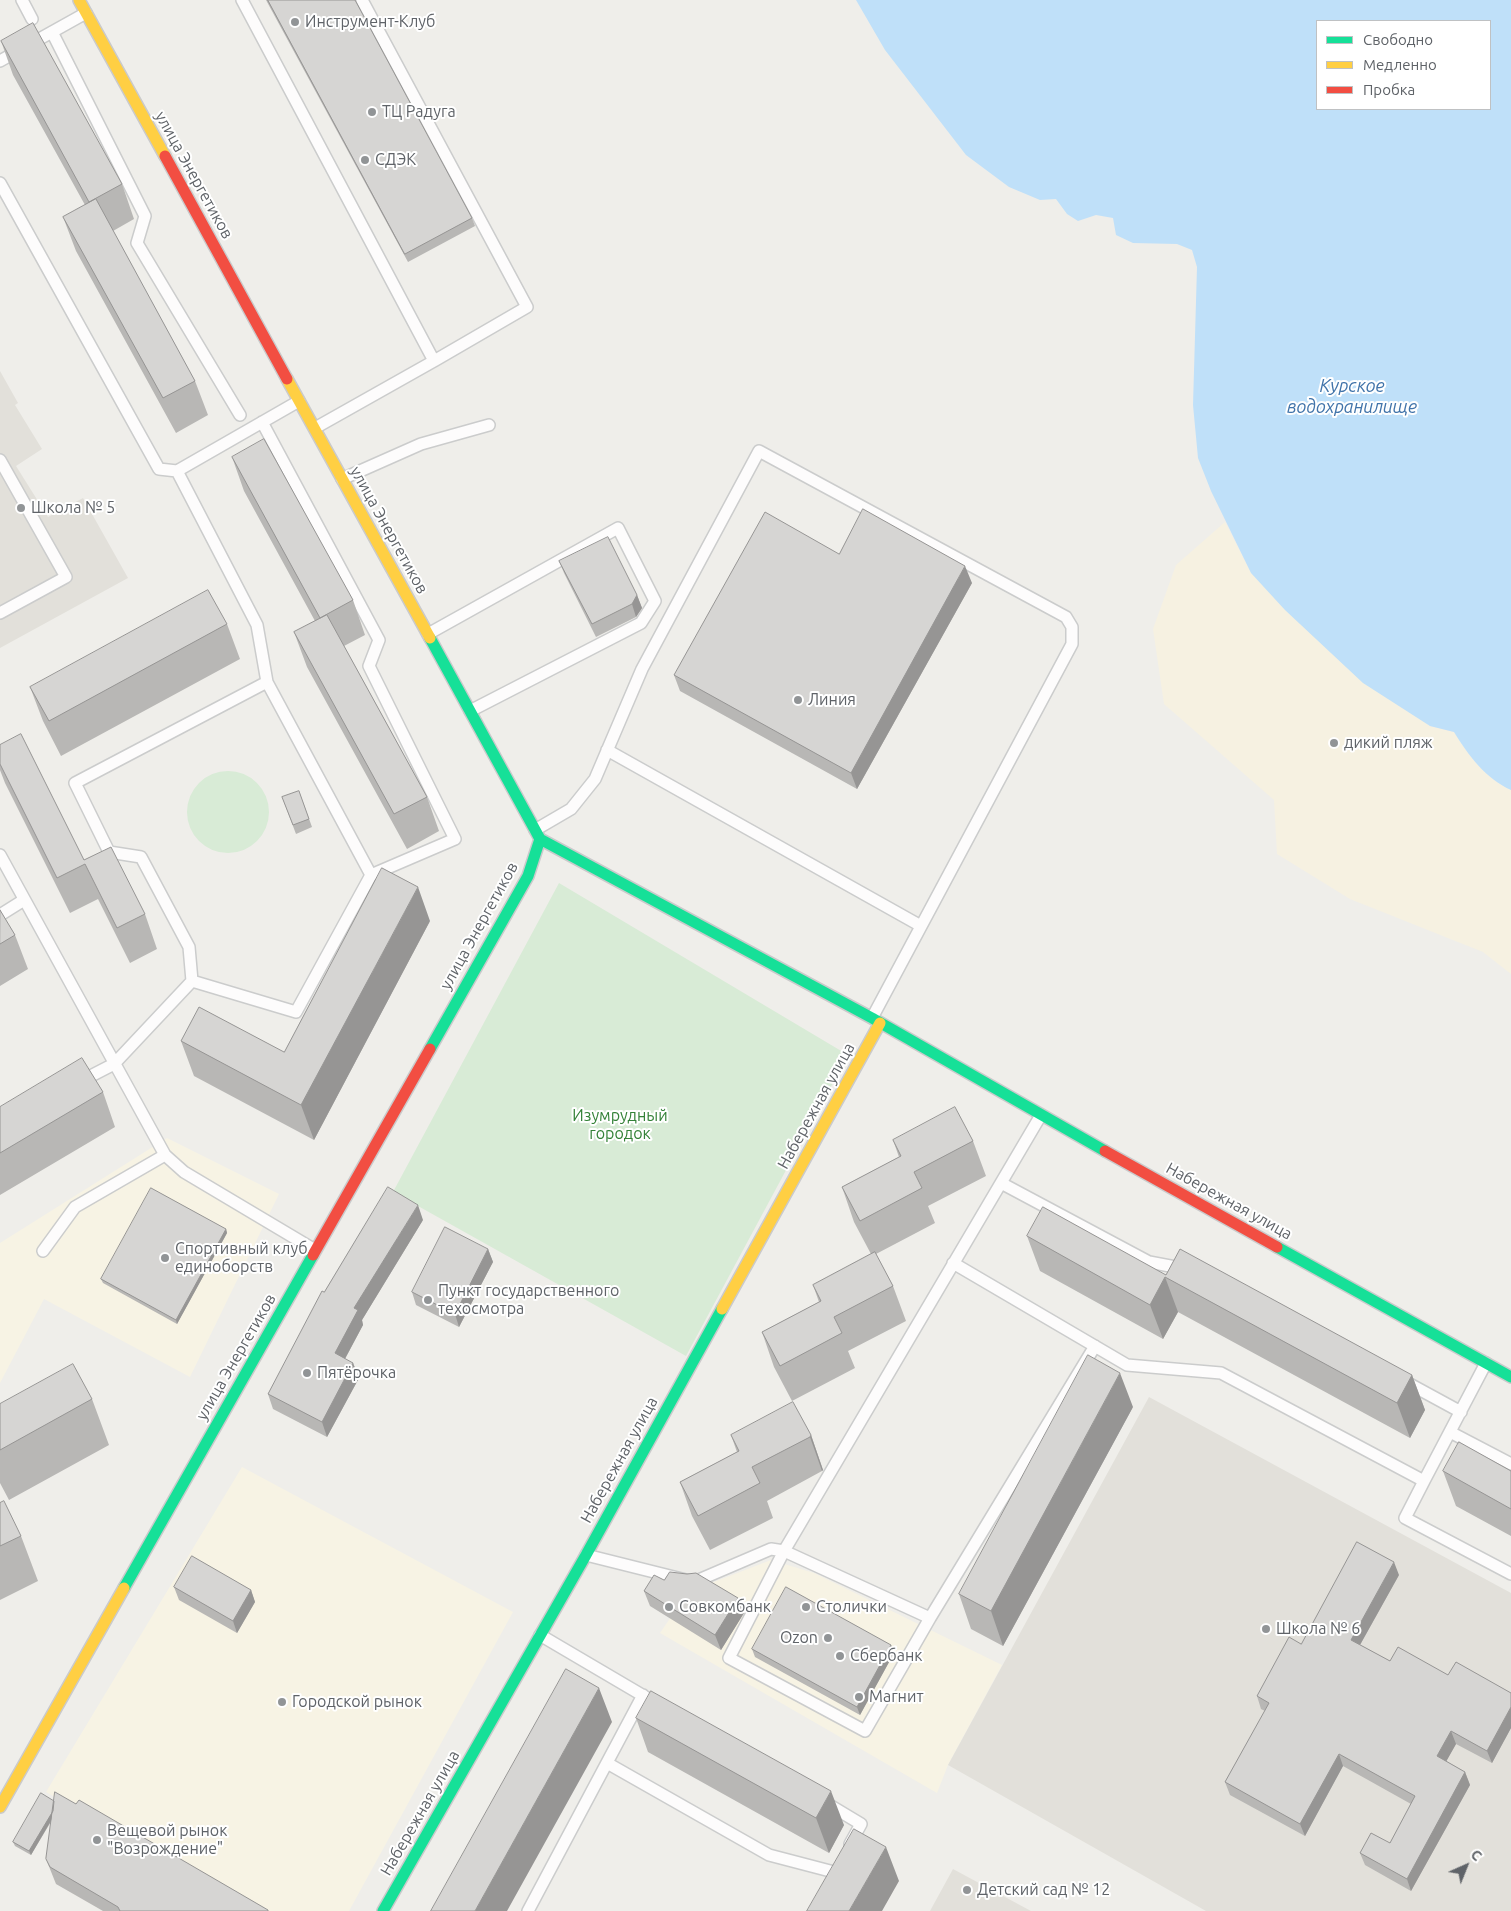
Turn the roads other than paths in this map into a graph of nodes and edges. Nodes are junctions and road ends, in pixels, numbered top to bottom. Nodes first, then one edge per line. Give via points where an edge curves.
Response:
1 (22, 0) edge
2 (79, 0) edge
3 (242, 0) edge
4 (362, 0) edge
5 (86, 13) junction
6 (32, 19) dead end
7 (52, 32) junction
8 (0, 61) edge
9 (0, 183) edge
10 (434, 362) junction
11 (299, 401) junction
12 (240, 415) dead end
13 (262, 422) junction
14 (489, 425) dead end
15 (315, 428) junction
16 (0, 460) edge
17 (177, 471) junction
18 (342, 478) junction
19 (0, 613) edge
20 (428, 634) junction
21 (267, 682) junction
22 (470, 711) junction
23 (607, 750) junction
24 (538, 834) junction
25 (0, 855) edge
26 (372, 875) junction
27 (24, 900) junction
28 (0, 915) edge
29 (921, 926) junction
30 (192, 981) junction
31 (876, 1021) junction
32 (114, 1064) junction
33 (83, 1080) edge
34 (1041, 1115) junction
35 (165, 1155) junction
36 (1001, 1183) junction
37 (315, 1250) junction
38 (42, 1251) dead end
39 (953, 1263) junction
40 (1201, 1272) edge
41 (1095, 1346) junction
42 (1486, 1362) junction
43 (1392, 1374) edge
44 (1511, 1377) edge
45 (1461, 1412) junction
46 (1450, 1432) junction
47 (1511, 1464) edge
48 (1424, 1481) junction
49 (784, 1551) junction
50 (586, 1555) junction
51 (1511, 1574) edge
52 (930, 1618) junction
53 (540, 1635) junction
54 (643, 1695) junction
55 (668, 1710) edge
56 (607, 1763) junction
57 (819, 1800) edge
58 (0, 1807) edge
59 (383, 1911) edge
60 (528, 1911) edge

1 - 6 lane
2 - 5 street, улица Энергетиков
3 - 10 lane
4 - 10 lane via 527,307
5 - 7 lane
5 - 11 street, улица Энергетиков
7 - 8 lane
7 - 12 lane via 145,216 136,243
9 - 17 lane via 159,469
10 - 15 lane
11 - 13 lane
11 - 15 street, улица Энергетиков
13 - 17 lane
13 - 26 lane via 379,640 369,666 455,839
14 - 18 lane via 422,444
15 - 18 street, улица Энергетиков
16 - 19 lane via 66,577
17 - 21 lane via 257,625
18 - 20 street, улица Энергетиков
20 - 22 street, улица Энергетиков
20 - 22 lane via 618,528 656,601 641,623
21 - 26 lane
21 - 30 lane via 75,783 109,852 141,857 189,947
22 - 24 street, улица Энергетиков
23 - 24 lane via 595,780 571,809
23 - 29 lane
23 - 29 lane via 642,669 759,450 1066,617 1072,627 1072,644
24 - 31 street, Набережная улица
24 - 37 street, улица Энергетиков via 528,876
25 - 27 lane
26 - 30 lane via 296,1012
27 - 28 lane
27 - 32 lane
29 - 31 lane
30 - 32 lane
31 - 34 street, Набережная улица
31 - 50 street, Набережная улица
32 - 33 lane
32 - 35 lane
34 - 36 lane
34 - 42 street, Набережная улица
35 - 37 lane via 184,1172
35 - 38 lane via 76,1207
36 - 39 lane
36 - 40 lane via 1149,1262
37 - 58 street, улица Энергетиков
39 - 41 lane
39 - 49 lane
41 - 48 lane via 1127,1365 1221,1373
41 - 52 lane
42 - 44 street, Набережная улица
42 - 45 lane
43 - 45 lane
45 - 46 lane
46 - 47 lane
46 - 48 lane
48 - 51 lane via 1405,1518
49 - 50 lane via 771,1548 694,1582
49 - 52 lane
49 - 52 lane via 729,1658 865,1731
50 - 53 street, Набережная улица
53 - 54 lane
53 - 59 street, Набережная улица
54 - 55 lane
54 - 56 lane
56 - 57 lane via 769,1855 836,1868 861,1824
56 - 60 lane

